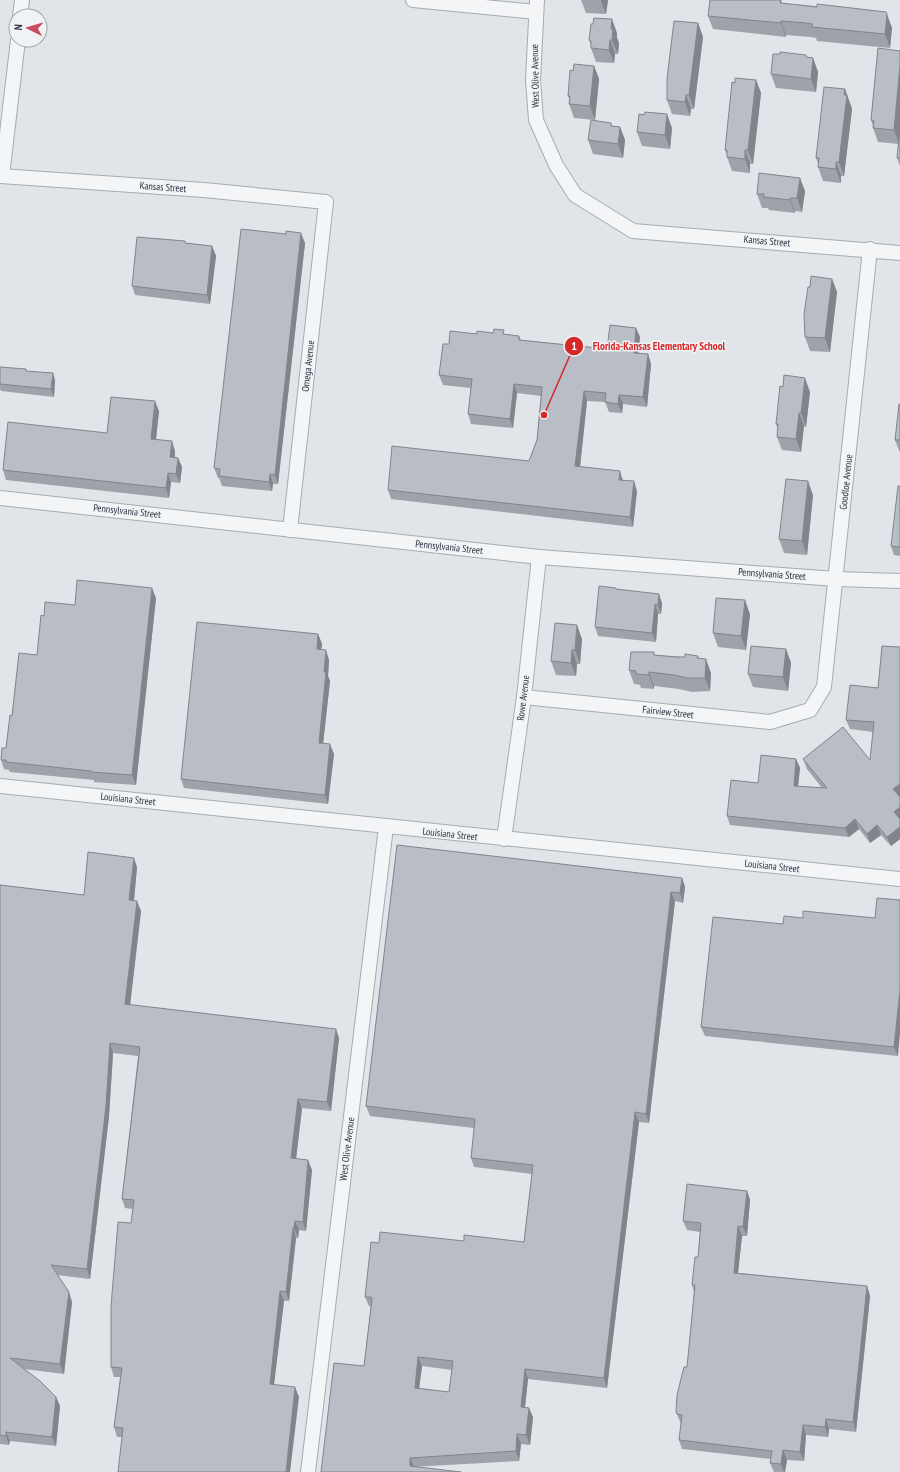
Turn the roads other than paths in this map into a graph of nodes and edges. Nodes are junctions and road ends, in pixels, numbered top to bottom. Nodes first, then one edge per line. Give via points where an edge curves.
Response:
1 (413, 0) edge
2 (536, 6) edge
3 (17, 48) edge
4 (1, 176) edge
5 (326, 202) joint
6 (633, 230) joint
7 (870, 250) junction
8 (900, 253) edge
9 (0, 498) edge
10 (290, 530) junction
11 (539, 557) junction
12 (836, 579) junction
13 (900, 581) edge
14 (524, 697) junction
15 (810, 710) joint
16 (0, 786) edge
17 (386, 827) junction
18 (504, 839) junction
19 (900, 880) edge
20 (308, 1472) edge

1 - 2 street
2 - 6 street, West Olive Avenue via 533,80 536,120 556,164 576,195
3 - 4 street
4 - 5 street, Kansas Street via 204,190
5 - 10 street, Omega Avenue
6 - 7 street, Kansas Street
7 - 8 street, Kansas Street
7 - 12 street, Goodloe Avenue
9 - 10 street, Pennsylvania Street
10 - 11 street, Pennsylvania Street
11 - 12 street, Pennsylvania Street
11 - 14 street, Rowe Avenue
12 - 13 street, Pennsylvania Street
12 - 15 street, Goodloe Avenue via 824,688
14 - 15 street, Fairview Street via 770,722
14 - 18 street, Rowe Avenue
16 - 17 street, Louisiana Street
17 - 18 street, Louisiana Street
17 - 20 street, West Olive Avenue
18 - 19 street, Louisiana Street

